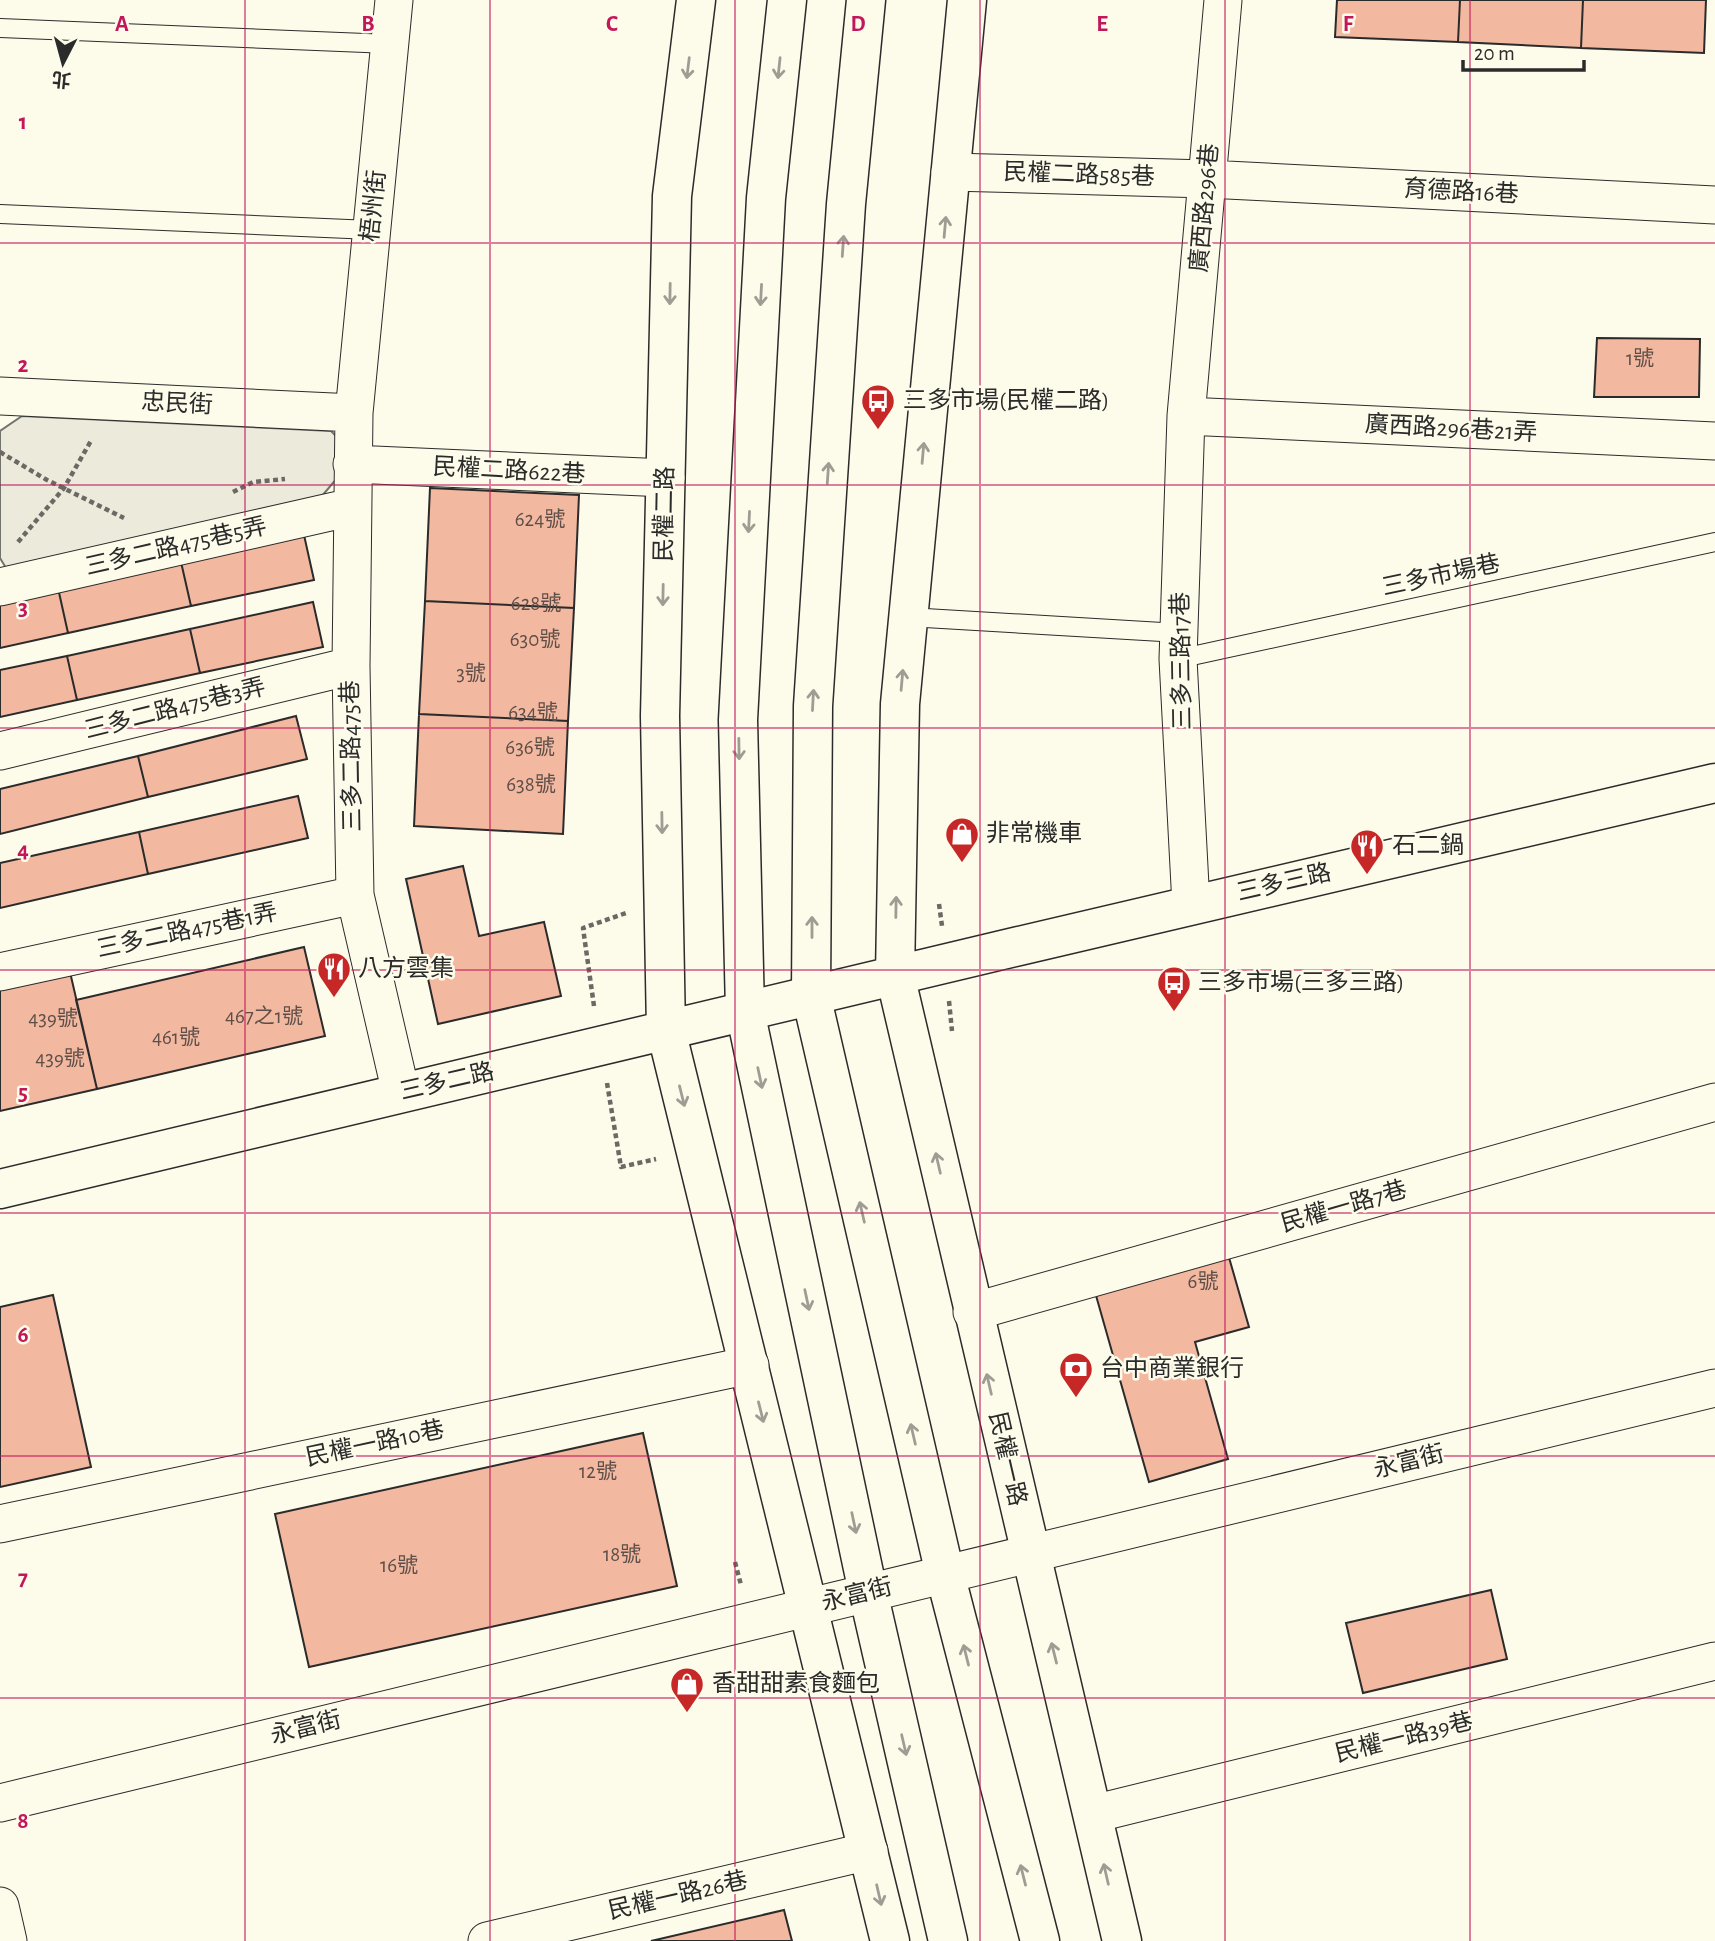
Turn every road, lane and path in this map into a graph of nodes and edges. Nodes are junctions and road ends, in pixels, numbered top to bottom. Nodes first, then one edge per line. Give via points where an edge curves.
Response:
1 (394, 0) edge
2 (696, 0) edge
3 (786, 0) edge
4 (866, 0) edge
5 (967, 0) edge
6 (1223, 0) edge
7 (0, 28) edge
8 (390, 44) junction
9 (950, 172) junction
10 (1207, 179) junction
11 (1715, 205) edge
12 (0, 214) edge
13 (372, 230) junction
14 (0, 396) edge
15 (354, 413) junction
16 (1186, 416) junction
17 (98, 429) dead end
18 (1715, 441) edge
19 (0, 452) edge
20 (352, 464) junction
21 (666, 478) junction
22 (287, 479) dead end
23 (64, 488) junction
24 (228, 494) dead end
25 (352, 507) junction
26 (124, 518) dead end
27 (1715, 542) edge
28 (15, 545) dead end
29 (0, 587) edge
30 (908, 617) junction
31 (1179, 646) junction
32 (351, 666) junction
33 (0, 751) edge
34 (1715, 783) edge
35 (355, 895) junction
36 (1191, 905) junction
37 (10, 969) edge
38 (895, 975) junction
39 (811, 995) junction
40 (745, 1011) junction
41 (666, 1030) junction
42 (401, 1093) junction
43 (1715, 1102) edge
44 (0, 1189) edge
45 (972, 1311) junction
46 (750, 1365) junction
47 (1715, 1388) edge
48 (0, 1524) edge
49 (1029, 1554) junction
50 (945, 1574) junction
51 (868, 1592) junction
52 (809, 1607) junction
53 (1715, 1661) edge
54 (0, 1803) edge
55 (1093, 1814) junction
56 (869, 1851) junction
57 (0, 1906) edge
58 (8, 1941) edge
59 (487, 1941) edge
60 (890, 1941) edge
61 (948, 1941) edge
62 (1040, 1941) edge
63 (1122, 1941) edge

1 - 8 street, 梧州街
2 -> 21 street, 民權二路 via 672,196
3 -> 40 street via 766,198 738,720
39 -> 4 street via 813,706 846,204
5 - 9 street
6 - 10 street, 廣西路296巷
7 - 8 lane
8 - 13 street, 梧州街
9 - 10 street, 民權二路585巷
30 -> 9 street
10 - 11 street, 育德路16巷
10 - 16 street, 廣西路296巷
12 - 13 lane
13 - 15 street, 梧州街
14 - 15 street, 忠民街
15 - 20 street, 三多二路475巷
16 - 18 street, 廣西路296巷21弄
16 - 31 street, 三多三路17巷
17 - 23 path
19 - 23 path
20 - 21 street, 民權二路622巷
20 - 25 street, 三多二路475巷
21 -> 41 street, 民權二路 via 660,716
22 - 24 path via 253,482
23 - 26 path
23 - 28 path
25 - 29 street, 三多二路475巷5弄
25 - 32 street, 三多二路475巷
27 - 31 lane, 三多市場巷
30 - 31 lane, 三多市場巷
38 -> 30 street via 900,704
31 - 36 street, 三多三路17巷
32 - 33 street, 三多二路475巷3弄
32 - 35 street, 三多二路475巷
34 - 36 street, 三多三路
35 - 37 street, 三多二路475巷1弄
35 - 42 street, 三多二路475巷
36 - 38 street, 三多三路
38 - 39 street, 三多二路
45 -> 38 street, 民權一路
39 - 40 street, 三多二路
50 -> 39 street
40 - 41 street, 三多二路
40 -> 51 street
41 - 42 street, 三多二路
41 -> 46 street
42 - 44 street, 三多二路
43 - 45 street, 民權一路7巷
49 -> 45 street, 民權一路
46 - 48 street, 民權一路10巷
46 -> 52 street
47 - 49 street, 永富街
49 - 50 street, 永富街
55 -> 49 street, 民權一路
50 - 51 street, 永富街
62 -> 50 street
51 - 52 street, 永富街
51 -> 61 street
52 - 54 street, 永富街
52 - 56 street
53 - 55 street, 民權一路39巷
63 -> 55 street, 民權一路
56 - 59 street, 民權一路26巷
56 -> 60 street
57 - 58 street

